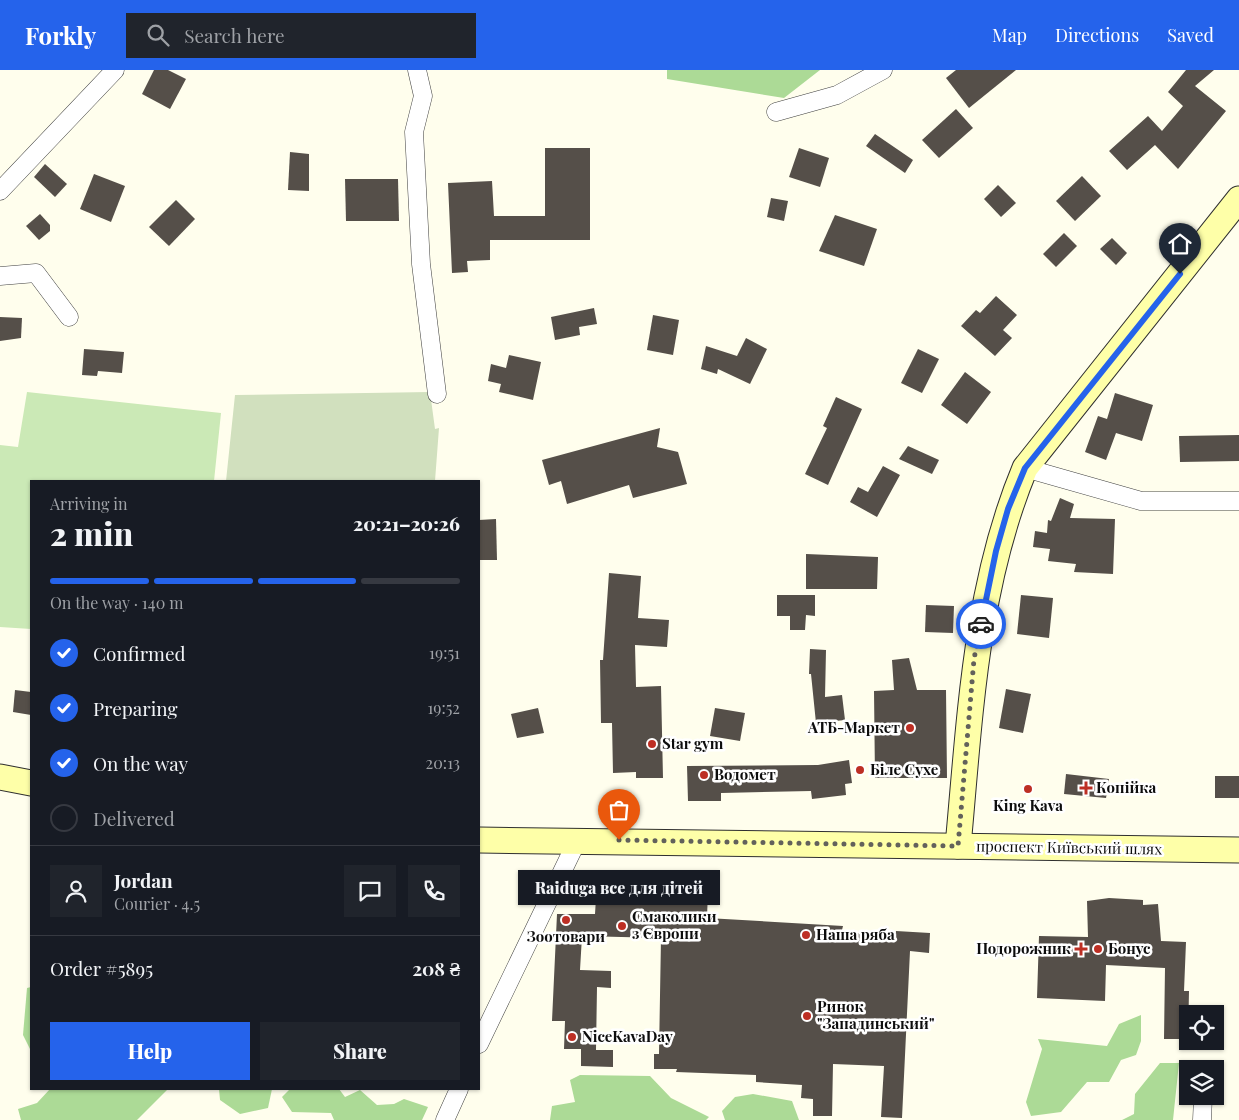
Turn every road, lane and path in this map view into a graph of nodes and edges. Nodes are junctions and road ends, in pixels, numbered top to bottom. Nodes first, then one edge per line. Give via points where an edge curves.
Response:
1 (115, 70) edge
2 (416, 70) edge
3 (883, 70) edge
4 (776, 112) dead end
5 (0, 191) edge
6 (1239, 199) edge
7 (0, 276) edge
8 (69, 317) dead end
9 (438, 394) dead end
10 (1025, 468) junction
11 (1239, 501) edge
12 (0, 777) edge
13 (30, 783) edge
14 (480, 840) edge
15 (577, 840) junction
16 (958, 846) junction
17 (1239, 850) edge
18 (480, 1042) edge
19 (459, 1090) edge
20 (1203, 1105) edge
21 (445, 1120) edge
22 (1202, 1120) edge

1 - 5 street
2 - 9 street via 423,96 414,132 421,264
3 - 4 street via 837,95
6 - 10 main road
7 - 8 street via 36,273
10 - 11 street via 1141,501
10 - 16 main road via 1008,509 996,551 974,659
12 - 13 main road
14 - 15 main road, проспект Київський шлях
15 - 16 main road, проспект Київський шлях
15 - 18 street
16 - 17 main road, проспект Київський шлях
19 - 21 street
20 - 22 street

